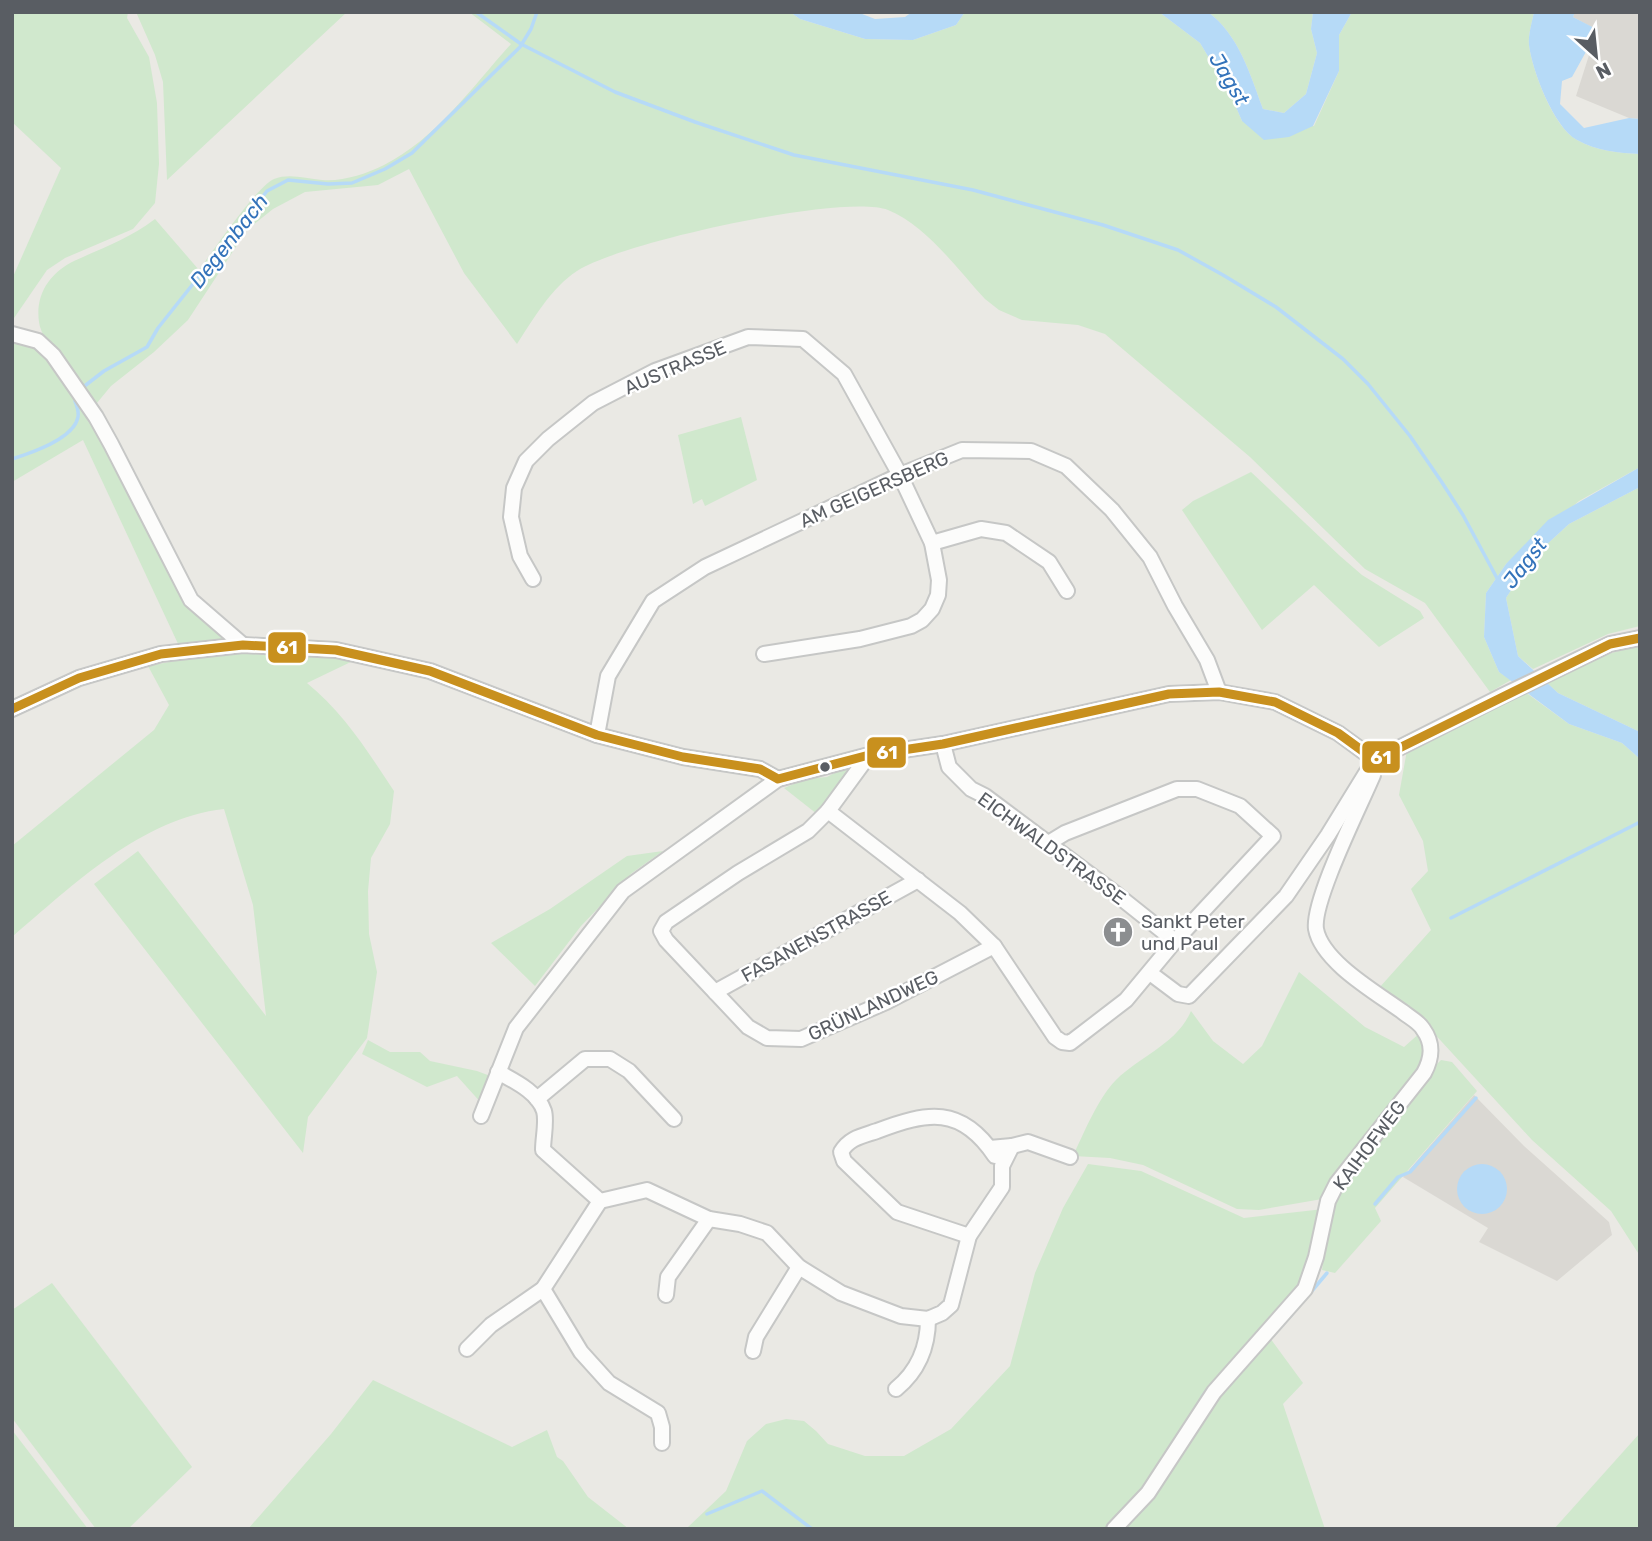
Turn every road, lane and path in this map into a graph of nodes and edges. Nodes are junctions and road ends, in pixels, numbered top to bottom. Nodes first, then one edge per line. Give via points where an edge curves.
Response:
1 (12, 334) edge
2 (900, 475) junction
3 (932, 544) junction
4 (533, 579) dead end
5 (1067, 591) dead end
6 (1640, 638) edge
7 (243, 645) junction
8 (764, 653) dead end
9 (1219, 692) junction
10 (12, 709) edge
11 (597, 735) junction
12 (943, 744) junction
13 (869, 755) junction
14 (1375, 760) junction
15 (778, 779) junction
16 (828, 811) junction
17 (1047, 844) junction
18 (918, 880) junction
19 (1174, 941) junction
20 (994, 946) junction
21 (1150, 973) junction
22 (715, 992) junction
23 (498, 1072) junction
24 (537, 1099) junction
25 (481, 1116) dead end
26 (674, 1119) dead end
27 (1012, 1146) junction
28 (990, 1148) junction
29 (1070, 1157) dead end
30 (1002, 1166) junction
31 (600, 1201) junction
32 (709, 1219) junction
33 (969, 1236) junction
34 (799, 1268) junction
35 (543, 1289) junction
36 (666, 1295) dead end
37 (928, 1319) junction
38 (467, 1349) dead end
39 (753, 1351) dead end
40 (896, 1388) dead end
41 (662, 1443) dead end
42 (1114, 1529) edge

1 - 7 street via 38,341 53,355 96,417 191,600
2 - 3 street, AUSTRASSE
2 - 4 street, AUSTRASSE via 844,374 803,339 748,337 655,371 593,403 526,461 514,488 510,517 520,556
2 - 9 street, AM GEIGERSBERG via 961,450 1031,451 1066,466 1112,510 1150,558 1207,660
2 - 11 street, AM GEIGERSBERG via 705,567 653,601 608,676
3 - 5 street via 981,529 1006,533 1049,562
3 - 8 street, AUSTRASSE via 938,595 922,620 860,639
6 - 14 street via 1611,644
7 - 10 street via 161,654 79,678
7 - 11 street via 336,650 430,671
9 - 12 street via 1169,695
9 - 14 street via 1275,702 1338,733
11 - 15 street via 683,757 760,769
12 - 13 street
12 - 17 street, EICHWALDSTRASSE via 949,767 971,789
13 - 15 street
13 - 16 street
14 - 21 street via 1286,896 1189,996 1178,994
14 - 42 street, KAIHOFWEG via 1373,775 1323,890 1316,928 1320,941 1343,969 1423,1027 1432,1050 1430,1061 1336,1183 1305,1289 1214,1392 1147,1493
15 - 23 street via 623,891 516,1028
16 - 18 street
16 - 22 street, GRÜNLANDWEG via 808,831 666,922 661,932 666,940
17 - 19 street, EICHWALDSTRASSE
17 - 19 street via 1177,789 1197,789 1240,806 1273,836
18 - 20 street
18 - 22 street, FASANENSTRASSE
19 - 21 street
20 - 21 street via 1062,1042 1079,1038 1126,1000
20 - 22 street, GRÜNLANDWEG via 886,1002 801,1039 767,1038 748,1027
23 - 24 street
23 - 25 street
24 - 26 street via 584,1059 610,1059 629,1071
24 - 31 street via 545,1112 543,1150
27 - 28 street
27 - 29 street via 1028,1142
27 - 30 street
28 - 30 street
28 - 33 street via 966,1126 940,1115 910,1118 848,1142 841,1152 844,1161 897,1212
30 - 33 street via 1002,1187
31 - 32 street via 647,1189
31 - 35 street
32 - 34 street via 767,1233
32 - 36 street via 668,1276
33 - 37 street via 951,1305
34 - 37 street via 841,1293 901,1316
34 - 39 street via 756,1337
35 - 38 street via 491,1325
35 - 41 street via 581,1352 609,1383 658,1413
37 - 40 street via 928,1338 911,1376

